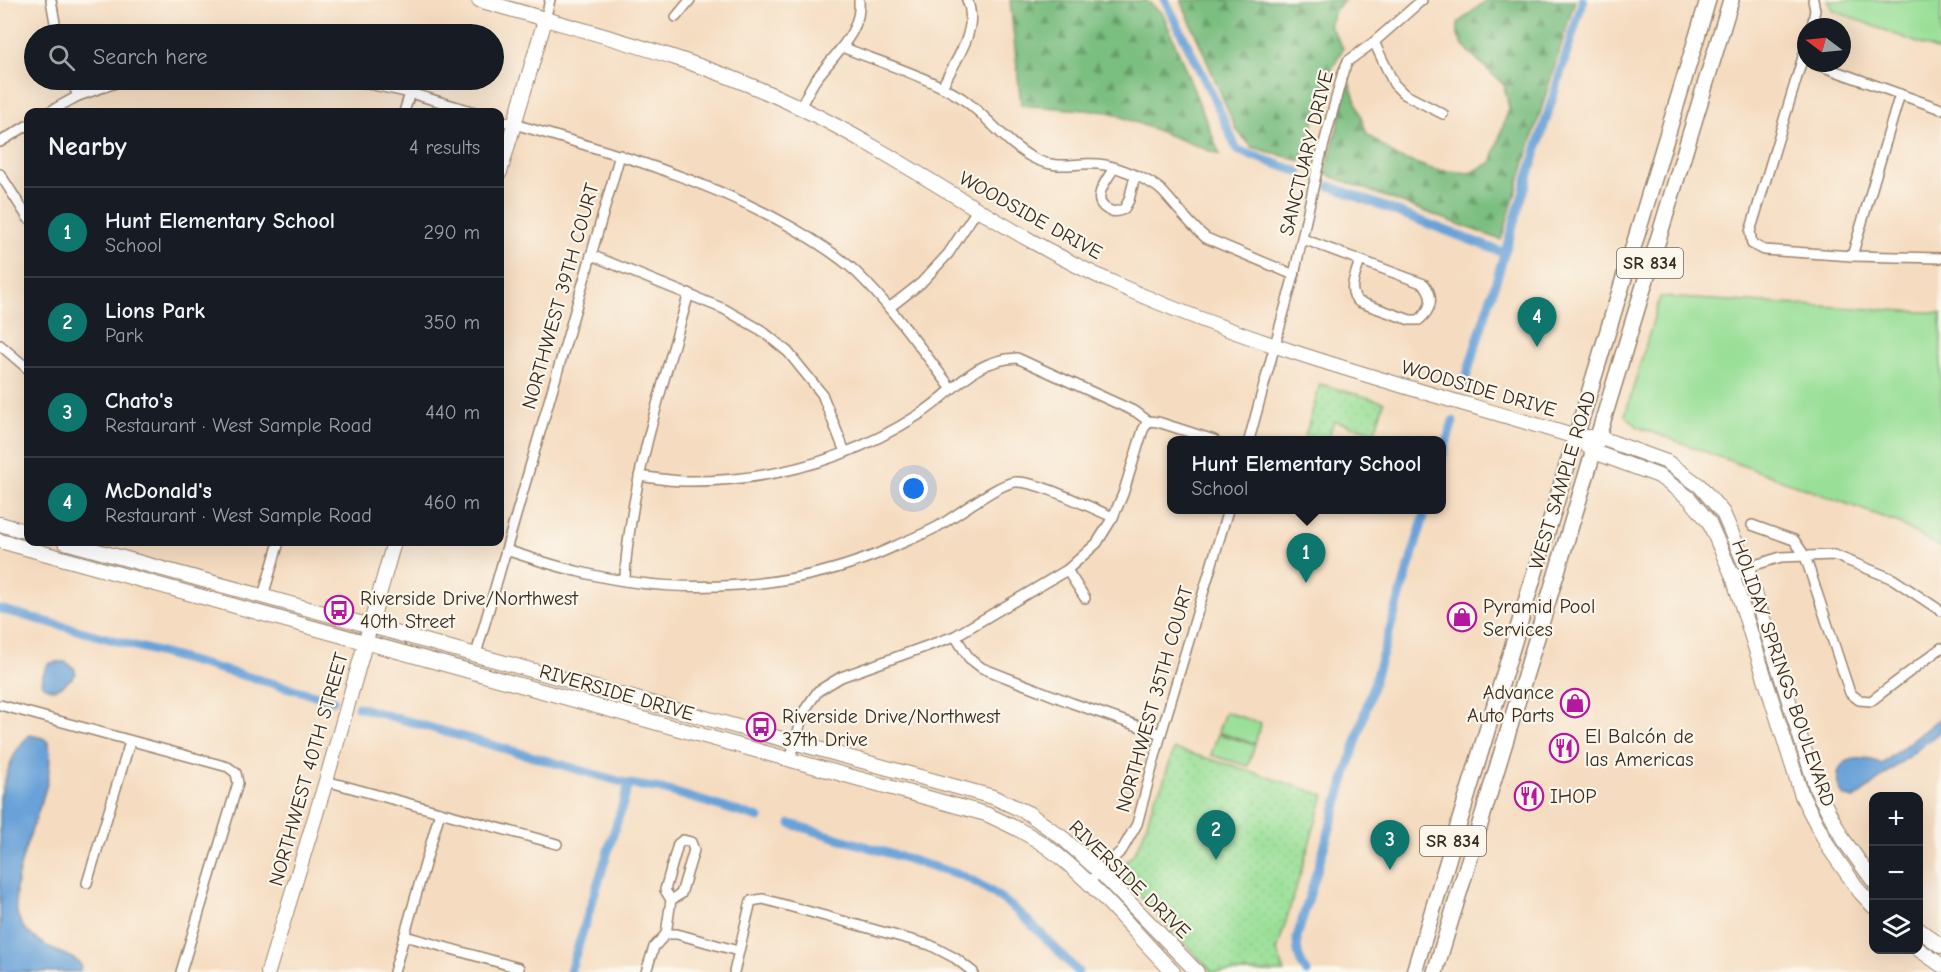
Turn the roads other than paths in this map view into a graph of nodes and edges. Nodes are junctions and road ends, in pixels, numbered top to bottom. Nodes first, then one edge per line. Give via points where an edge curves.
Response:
1 (51, 0) edge
2 (479, 0) edge
3 (550, 0) edge
4 (690, 0) edge
5 (858, 0) edge
6 (967, 0) edge
7 (1422, 0) edge
8 (1708, 0) edge
9 (1720, 0) edge
10 (1731, 0) edge
11 (1814, 0) edge
12 (676, 17) dead end
13 (1814, 18) edge
14 (545, 20) junction
15 (55, 24) edge
16 (1374, 42) junction
17 (842, 47) junction
18 (1800, 72) edge
19 (1838, 72) edge
20 (942, 87) junction
21 (1703, 89) junction
22 (75, 90) edge
23 (95, 90) edge
24 (396, 90) edge
25 (410, 93) junction
26 (1900, 94) junction
27 (78, 96) junction
28 (57, 108) edge
29 (405, 108) edge
30 (461, 108) edge
31 (800, 108) junction
32 (1941, 109) edge
33 (1443, 114) dead end
34 (506, 122) edge
35 (24, 127) edge
36 (504, 139) edge
37 (0, 142) edge
38 (620, 155) junction
39 (1114, 168) junction
40 (0, 174) edge
41 (1135, 176) junction
42 (977, 210) junction
43 (24, 212) edge
44 (1643, 213) junction
45 (1303, 239) junction
46 (591, 255) junction
47 (1852, 256) junction
48 (1941, 258) edge
49 (1360, 260) junction
50 (1294, 274) junction
51 (1644, 282) junction
52 (688, 293) junction
53 (889, 308) junction
54 (0, 345) edge
55 (1275, 346) junction
56 (24, 366) edge
57 (951, 388) junction
58 (1148, 421) junction
59 (1199, 436) edge
60 (1250, 436) edge
61 (1576, 437) junction
62 (1596, 444) junction
63 (845, 452) junction
64 (639, 476) junction
65 (1227, 514) edge
66 (1113, 517) junction
67 (0, 524) edge
68 (1752, 525) dead end
69 (24, 530) edge
70 (0, 542) edge
71 (80, 546) edge
72 (278, 546) edge
73 (393, 546) edge
74 (506, 550) junction
75 (1805, 556) junction
76 (1748, 569) junction
77 (1066, 570) junction
78 (1733, 577) junction
79 (625, 581) junction
80 (264, 596) junction
81 (1085, 598) dead end
82 (1941, 611) edge
83 (370, 626) junction
84 (955, 636) junction
85 (366, 641) junction
86 (1941, 648) edge
87 (476, 654) junction
88 (1784, 682) junction
89 (1768, 687) junction
90 (0, 705) edge
91 (1486, 732) junction
92 (1161, 734) junction
93 (795, 741) junction
94 (130, 742) junction
95 (790, 760) junction
96 (326, 781) junction
97 (1818, 790) junction
98 (1802, 796) junction
99 (440, 812) junction
100 (1460, 818) junction
101 (1478, 831) junction
102 (557, 844) dead end
103 (1099, 871) junction
104 (1869, 875) edge
105 (87, 883) dead end
106 (1088, 883) junction
107 (1459, 894) junction
108 (671, 900) junction
109 (1869, 902) edge
110 (1923, 933) edge
111 (666, 934) junction
112 (405, 936) junction
113 (1941, 946) edge
114 (738, 951) junction
115 (1923, 952) edge
116 (1941, 965) edge
117 (519, 968) dead end
118 (181, 972) edge
119 (268, 972) edge
120 (394, 972) edge
121 (646, 972) edge
122 (734, 972) edge
123 (973, 972) edge
124 (1173, 972) edge
125 (1197, 972) edge
126 (1414, 972) edge
127 (1436, 972) edge

1 - 15 street
2 - 14 street, WOODSIDE DRIVE
3 - 14 street
4 - 12 street
5 - 17 street via 860,9 855,26
6 - 20 street via 972,21 968,36
7 - 16 street, SANCTUARY DRIVE
8 - 44 main road, WEST SAMPLE ROAD / SR 834
9 - 21 main road via 1700,63
10 - 21 main road, WEST SAMPLE ROAD / SR 834
11 - 13 street
14 - 31 street, WOODSIDE DRIVE via 667,55
14 - 34 street
16 - 33 street via 1394,84 1404,94
16 - 45 street, SANCTUARY DRIVE via 1348,61 1343,72
17 - 20 street
17 - 31 street via 814,82
18 - 47 street via 1750,232 1752,244 1764,250
19 - 26 street
20 - 39 street via 1032,157 1065,167 1087,164
21 - 51 main road, WEST SAMPLE ROAD / SR 834
22 - 27 street
23 - 27 street
24 - 25 street
25 - 29 street
25 - 30 street
26 - 32 street
26 - 47 street
27 - 28 street
31 - 42 street, WOODSIDE DRIVE via 869,144
34 - 36 street
34 - 38 street
35 - 37 street
38 - 46 street, NORTHWEST 39TH COURT
38 - 53 street via 770,215 815,241 855,271
39 - 41 street
39 - 41 street via 1099,199 1110,211 1124,209
40 - 43 street
41 - 50 street via 1160,189 1206,238
42 - 53 street via 948,254 921,283
42 - 55 street, WOODSIDE DRIVE via 1116,284
44 - 51 main road via 1650,232 1639,270
44 - 61 main road, WEST SAMPLE ROAD / SR 834
45 - 49 street
45 - 50 street, SANCTUARY DRIVE
46 - 52 street
46 - 74 street, NORTHWEST 39TH COURT
47 - 48 street
49 - 49 street via 1424,284 1431,299 1426,314 1419,320 1410,320 1359,302 1353,297 1352,288
50 - 55 street, SANCTUARY DRIVE
51 - 62 main road, WEST SAMPLE ROAD / SR 834
52 - 63 street via 761,330 788,352 822,394
52 - 64 street
53 - 57 street
54 - 56 street
55 - 60 street
55 - 61 street, WOODSIDE DRIVE
57 - 58 street via 984,365 1017,358
57 - 63 street via 923,412
58 - 59 street
58 - 66 street
61 - 62 street, HOLIDAY SPRINGS BOULEVARD
61 - 91 main road, WEST SAMPLE ROAD / SR 834
62 - 76 street, HOLIDAY SPRINGS BOULEVARD via 1667,462 1700,486 1723,513
62 - 78 street, HOLIDAY SPRINGS BOULEVARD via 1659,476 1689,498 1709,522
62 - 101 main road, WEST SAMPLE ROAD / SR 834
63 - 64 street via 814,465 754,477 683,481
64 - 79 street via 625,555
65 - 92 street, NORTHWEST 35TH COURT
66 - 77 street via 1097,543
66 - 79 street via 1032,484 1015,482 936,528 840,566 785,579 726,586
67 - 69 street
68 - 75 street via 1794,540
70 - 85 street, RIVERSIDE DRIVE
71 - 80 street, RIVERSIDE DRIVE
72 - 80 street
73 - 83 street, NORTHWEST 40TH STREET
74 - 79 street via 580,573
74 - 87 street, NORTHWEST 39TH COURT
75 - 76 street via 1781,557
75 - 82 street via 1834,555 1893,579
75 - 86 street via 1850,693 1859,700 1871,701
76 - 78 street
76 - 88 street, HOLIDAY SPRINGS BOULEVARD
77 - 81 street
77 - 84 street
78 - 89 street, HOLIDAY SPRINGS BOULEVARD
80 - 83 street, RIVERSIDE DRIVE
83 - 85 street, NORTHWEST 40TH STREET
83 - 87 street, RIVERSIDE DRIVE
84 - 92 street via 969,658 982,668
84 - 93 street via 841,677 819,691 804,711
85 - 95 street, RIVERSIDE DRIVE
85 - 96 street, NORTHWEST 40TH STREET
87 - 93 street, RIVERSIDE DRIVE
88 - 89 street
88 - 97 street, HOLIDAY SPRINGS BOULEVARD
89 - 98 street, HOLIDAY SPRINGS BOULEVARD
90 - 94 street
91 - 100 main road, WEST SAMPLE ROAD / SR 834
91 - 101 main road via 1489,751 1472,814
92 - 103 street, NORTHWEST 35TH COURT via 1137,824 1122,850
93 - 95 street
93 - 103 street, RIVERSIDE DRIVE via 993,796 1028,813
94 - 105 street
94 - 118 street via 228,767 236,773 238,783
95 - 106 street, RIVERSIDE DRIVE via 986,813 1020,829 1054,852
96 - 99 street
96 - 119 street, NORTHWEST 40TH STREET
97 - 98 street
97 - 104 street, HOLIDAY SPRINGS BOULEVARD via 1843,839
98 - 109 street, HOLIDAY SPRINGS BOULEVARD via 1829,848
99 - 102 street
99 - 112 street
100 - 107 main road via 1467,835 1455,878
100 - 126 main road, WEST SAMPLE ROAD / SR 834
101 - 107 main road, WEST SAMPLE ROAD / SR 834
103 - 106 street, NORTHWEST 35TH COURT
103 - 125 street, RIVERSIDE DRIVE
106 - 124 street, RIVERSIDE DRIVE
107 - 127 main road, WEST SAMPLE ROAD / SR 834
108 - 108 street via 681,894 694,850 691,842 683,840 678,844 665,890
108 - 111 street
110 - 113 street
111 - 114 street
111 - 121 street via 654,946
112 - 117 street
112 - 120 street
114 - 122 street
114 - 123 street via 751,902 763,899 930,945
115 - 116 street

